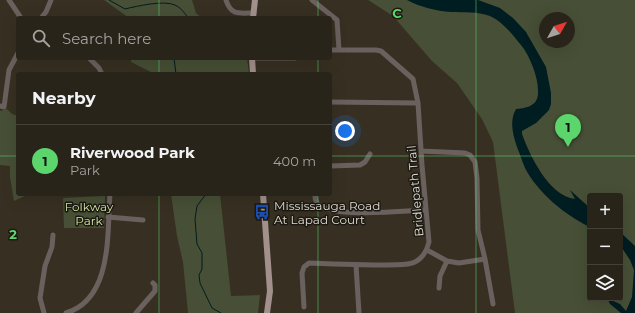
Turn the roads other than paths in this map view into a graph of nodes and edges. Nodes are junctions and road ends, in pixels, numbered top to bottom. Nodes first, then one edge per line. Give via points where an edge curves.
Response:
1 (9, 0) edge
2 (51, 0) edge
3 (226, 0) edge
4 (255, 0) edge
5 (312, 0) edge
6 (253, 15) edge
7 (20, 16) edge
8 (43, 16) edge
9 (332, 50) edge
10 (339, 50) junction
11 (16, 57) edge
12 (93, 60) edge
13 (252, 60) edge
14 (101, 72) edge
15 (254, 72) edge
16 (332, 102) edge
17 (418, 103) junction
18 (0, 106) edge
19 (421, 151) junction
20 (370, 154) dead end
21 (332, 166) edge
22 (110, 196) edge
23 (263, 196) edge
24 (315, 196) edge
25 (426, 210) junction
26 (108, 217) junction
27 (143, 220) dead end
28 (53, 235) dead end
29 (427, 250) junction
30 (485, 259) junction
31 (447, 261) junction
32 (356, 265) junction
33 (153, 282) dead end
34 (439, 288) dead end
35 (493, 304) dead end
36 (304, 307) dead end
37 (44, 313) edge
38 (66, 313) edge
39 (136, 313) edge
40 (267, 313) edge
41 (359, 313) edge

1 - 7 street
2 - 8 street
3 - 6 street via 233,12
4 - 6 main road
5 - 10 street via 338,20
9 - 10 street, Bridlepath Trail
10 - 17 street, Bridlepath Trail via 381,51 413,79
11 - 18 street via 7,76 4,107
12 - 14 street
13 - 15 main road
16 - 17 street
17 - 19 street, Bridlepath Trail
19 - 25 street, Bridlepath Trail
19 - 30 street via 470,154 475,162 478,230
20 - 21 street via 360,165
22 - 26 street
23 - 40 main road via 270,291
24 - 25 street via 319,206 342,213
25 - 29 street, Bridlepath Trail via 429,242
26 - 27 street
26 - 38 street via 105,265 99,284 88,299
28 - 37 street via 40,298
29 - 31 street
29 - 32 street, Bridlepath Trail via 421,258 410,264
30 - 31 street via 459,263
30 - 35 street
31 - 34 street via 440,276
32 - 36 street, Bridlepath Trail via 309,263 302,273
32 - 41 street
33 - 39 street via 155,291

